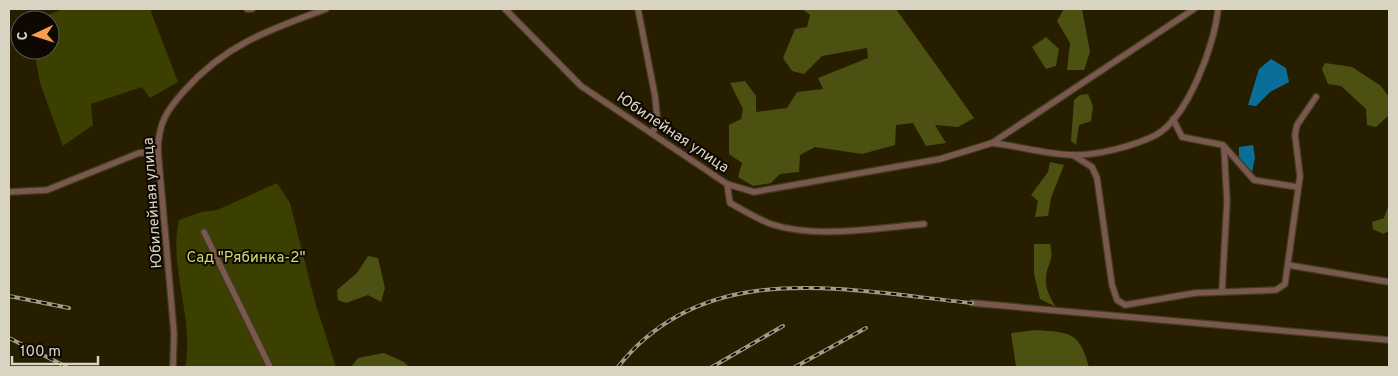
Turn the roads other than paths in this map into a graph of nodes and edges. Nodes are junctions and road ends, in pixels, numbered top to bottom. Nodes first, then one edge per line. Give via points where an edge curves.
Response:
1 (247, 9) edge
2 (252, 9) edge
3 (326, 9) edge
4 (505, 9) edge
5 (638, 9) edge
6 (1194, 9) edge
7 (1218, 9) edge
8 (1316, 97) dead end
9 (1173, 119) junction
10 (652, 132) junction
11 (992, 143) junction
12 (1224, 145) junction
13 (158, 151) junction
14 (1073, 155) junction
15 (727, 184) junction
16 (1297, 187) junction
17 (9, 192) edge
18 (924, 224) dead end
19 (204, 232) dead end
20 (1288, 265) junction
21 (1389, 282) edge
22 (1222, 291) junction
23 (972, 303) dead end
24 (1389, 340) edge
25 (173, 367) edge
26 (270, 367) edge

1 - 2 street
3 - 13 street, Юбилейная улица via 254,36 210,64 166,114 159,130
4 - 10 street, Юбилейная улица via 581,86
5 - 10 street via 656,96 658,125
6 - 11 street, Юбилейная улица
7 - 9 street via 1207,58
8 - 16 street via 1297,125 1295,145 1300,176
9 - 12 street via 1182,136
9 - 14 street via 1156,135 1096,154
10 - 15 street, Юбилейная улица
11 - 14 street
11 - 15 street, Юбилейная улица via 940,159 780,188 754,192
12 - 16 street via 1254,180
12 - 22 street via 1227,201
13 - 17 street via 133,155 47,190
13 - 25 street, Юбилейная улица via 174,333
14 - 22 street via 1092,166 1097,178 1112,285 1117,300 1125,305 1138,305
15 - 18 street via 730,203 770,224 796,230 822,232
16 - 20 street
19 - 26 street
20 - 21 street
20 - 22 street via 1285,284 1276,290
23 - 24 street

